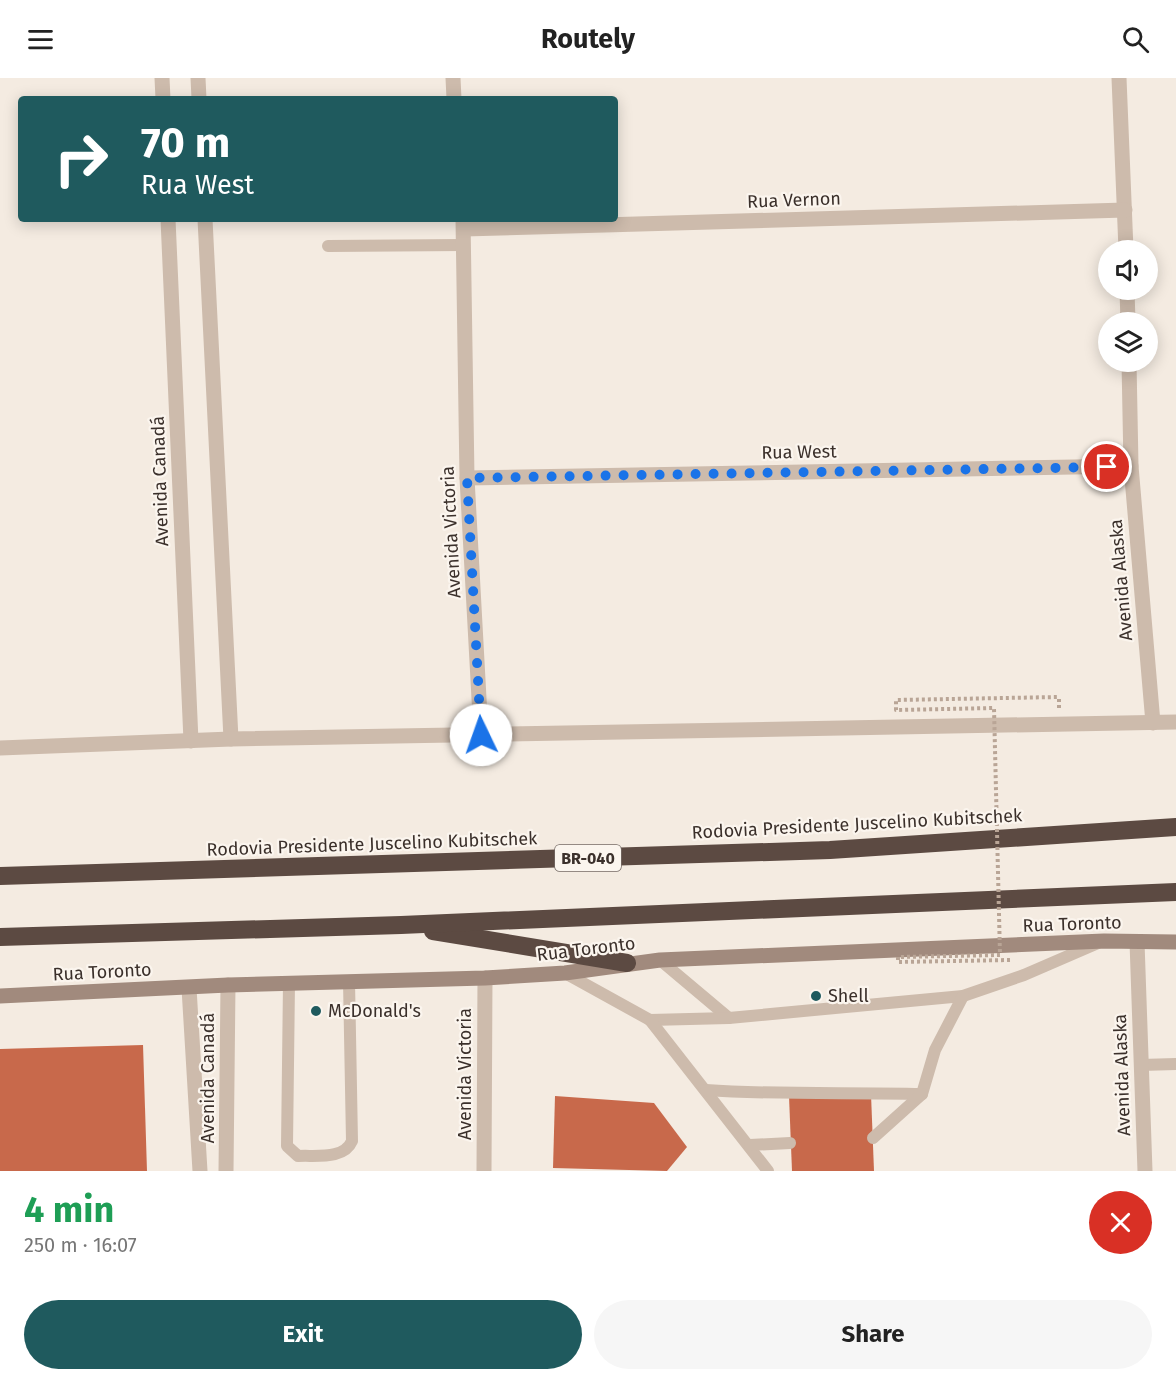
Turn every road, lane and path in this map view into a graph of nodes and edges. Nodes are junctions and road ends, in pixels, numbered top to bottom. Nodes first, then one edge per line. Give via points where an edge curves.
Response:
1 (162, 78) edge
2 (198, 78) edge
3 (453, 78) edge
4 (1119, 78) edge
5 (163, 96) edge
6 (199, 96) edge
7 (454, 96) edge
8 (1125, 210) junction
9 (618, 221) edge
10 (168, 222) edge
11 (205, 222) edge
12 (558, 222) edge
13 (463, 224) edge
14 (1126, 240) edge
15 (328, 246) dead end
16 (464, 246) junction
17 (1129, 372) edge
18 (1131, 466) junction
19 (467, 478) junction
20 (1059, 697) dead end
21 (1176, 722) edge
22 (1153, 723) junction
23 (481, 735) junction
24 (231, 739) junction
25 (191, 741) junction
26 (0, 748) edge
27 (1176, 827) edge
28 (0, 876) edge
29 (1176, 892) edge
30 (401, 925) junction
31 (0, 937) edge
32 (1104, 941) junction
33 (1137, 942) junction
34 (1176, 942) edge
35 (660, 960) junction
36 (1010, 960) dead end
37 (627, 963) junction
38 (565, 973) junction
39 (485, 978) junction
40 (349, 981) junction
41 (289, 983) junction
42 (228, 985) junction
43 (189, 988) junction
44 (0, 996) edge
45 (963, 996) junction
46 (729, 1018) junction
47 (650, 1020) junction
48 (1176, 1064) edge
49 (1141, 1065) junction
50 (706, 1090) junction
51 (922, 1094) junction
52 (873, 1138) dead end
53 (790, 1143) dead end
54 (750, 1145) junction
55 (200, 1171) edge
56 (226, 1171) edge
57 (484, 1171) edge
58 (768, 1171) edge
59 (1145, 1171) edge

1 - 5 street
2 - 6 street
3 - 7 street
4 - 8 street
8 - 9 street, Rua Vernon
8 - 14 street
10 - 25 street, Avenida Canadá
11 - 24 street
12 - 13 street, Rua Vernon
13 - 16 street, Avenida Victoria
15 - 16 lane
16 - 19 street, Avenida Victoria
17 - 18 street, Avenida Alaska
18 - 19 street, Rua West
18 - 22 street, Avenida Alaska
19 - 23 street, Avenida Victoria
20 - 36 path, bridge via 896,700 896,710 994,708 1000,955 898,957 898,962
21 - 22 street
22 - 23 street
23 - 24 street
24 - 25 street
25 - 26 street
27 - 28 highway, Rodovia Presidente Juscelino Kubitschek / BR-040 via 830,850
29 - 30 highway
30 - 31 highway
30 - 37 highway
32 - 33 main road, Rua Toronto
32 - 35 main road, Rua Toronto
32 - 45 lane
33 - 34 main road, Rua Toronto
33 - 49 street, Avenida Alaska
35 - 37 main road, Rua Toronto
35 - 46 lane
37 - 38 main road, Rua Toronto
38 - 39 main road, Rua Toronto
38 - 47 lane
39 - 40 main road, Rua Toronto
39 - 57 street, Avenida Victoria
40 - 41 main road, Rua Toronto
40 - 41 lane via 352,1141 338,1154 298,1156 287,1146
41 - 42 main road, Rua Toronto
42 - 43 main road, Rua Toronto
42 - 56 street, Avenida Canadá
43 - 44 main road, Rua Toronto
43 - 55 street, Avenida Canadá
45 - 46 lane
45 - 51 lane via 934,1050
46 - 47 lane
47 - 50 lane
48 - 49 lane
49 - 59 street, Avenida Alaska
50 - 51 lane via 776,1095
50 - 54 lane
51 - 52 lane
53 - 54 lane
54 - 58 lane

